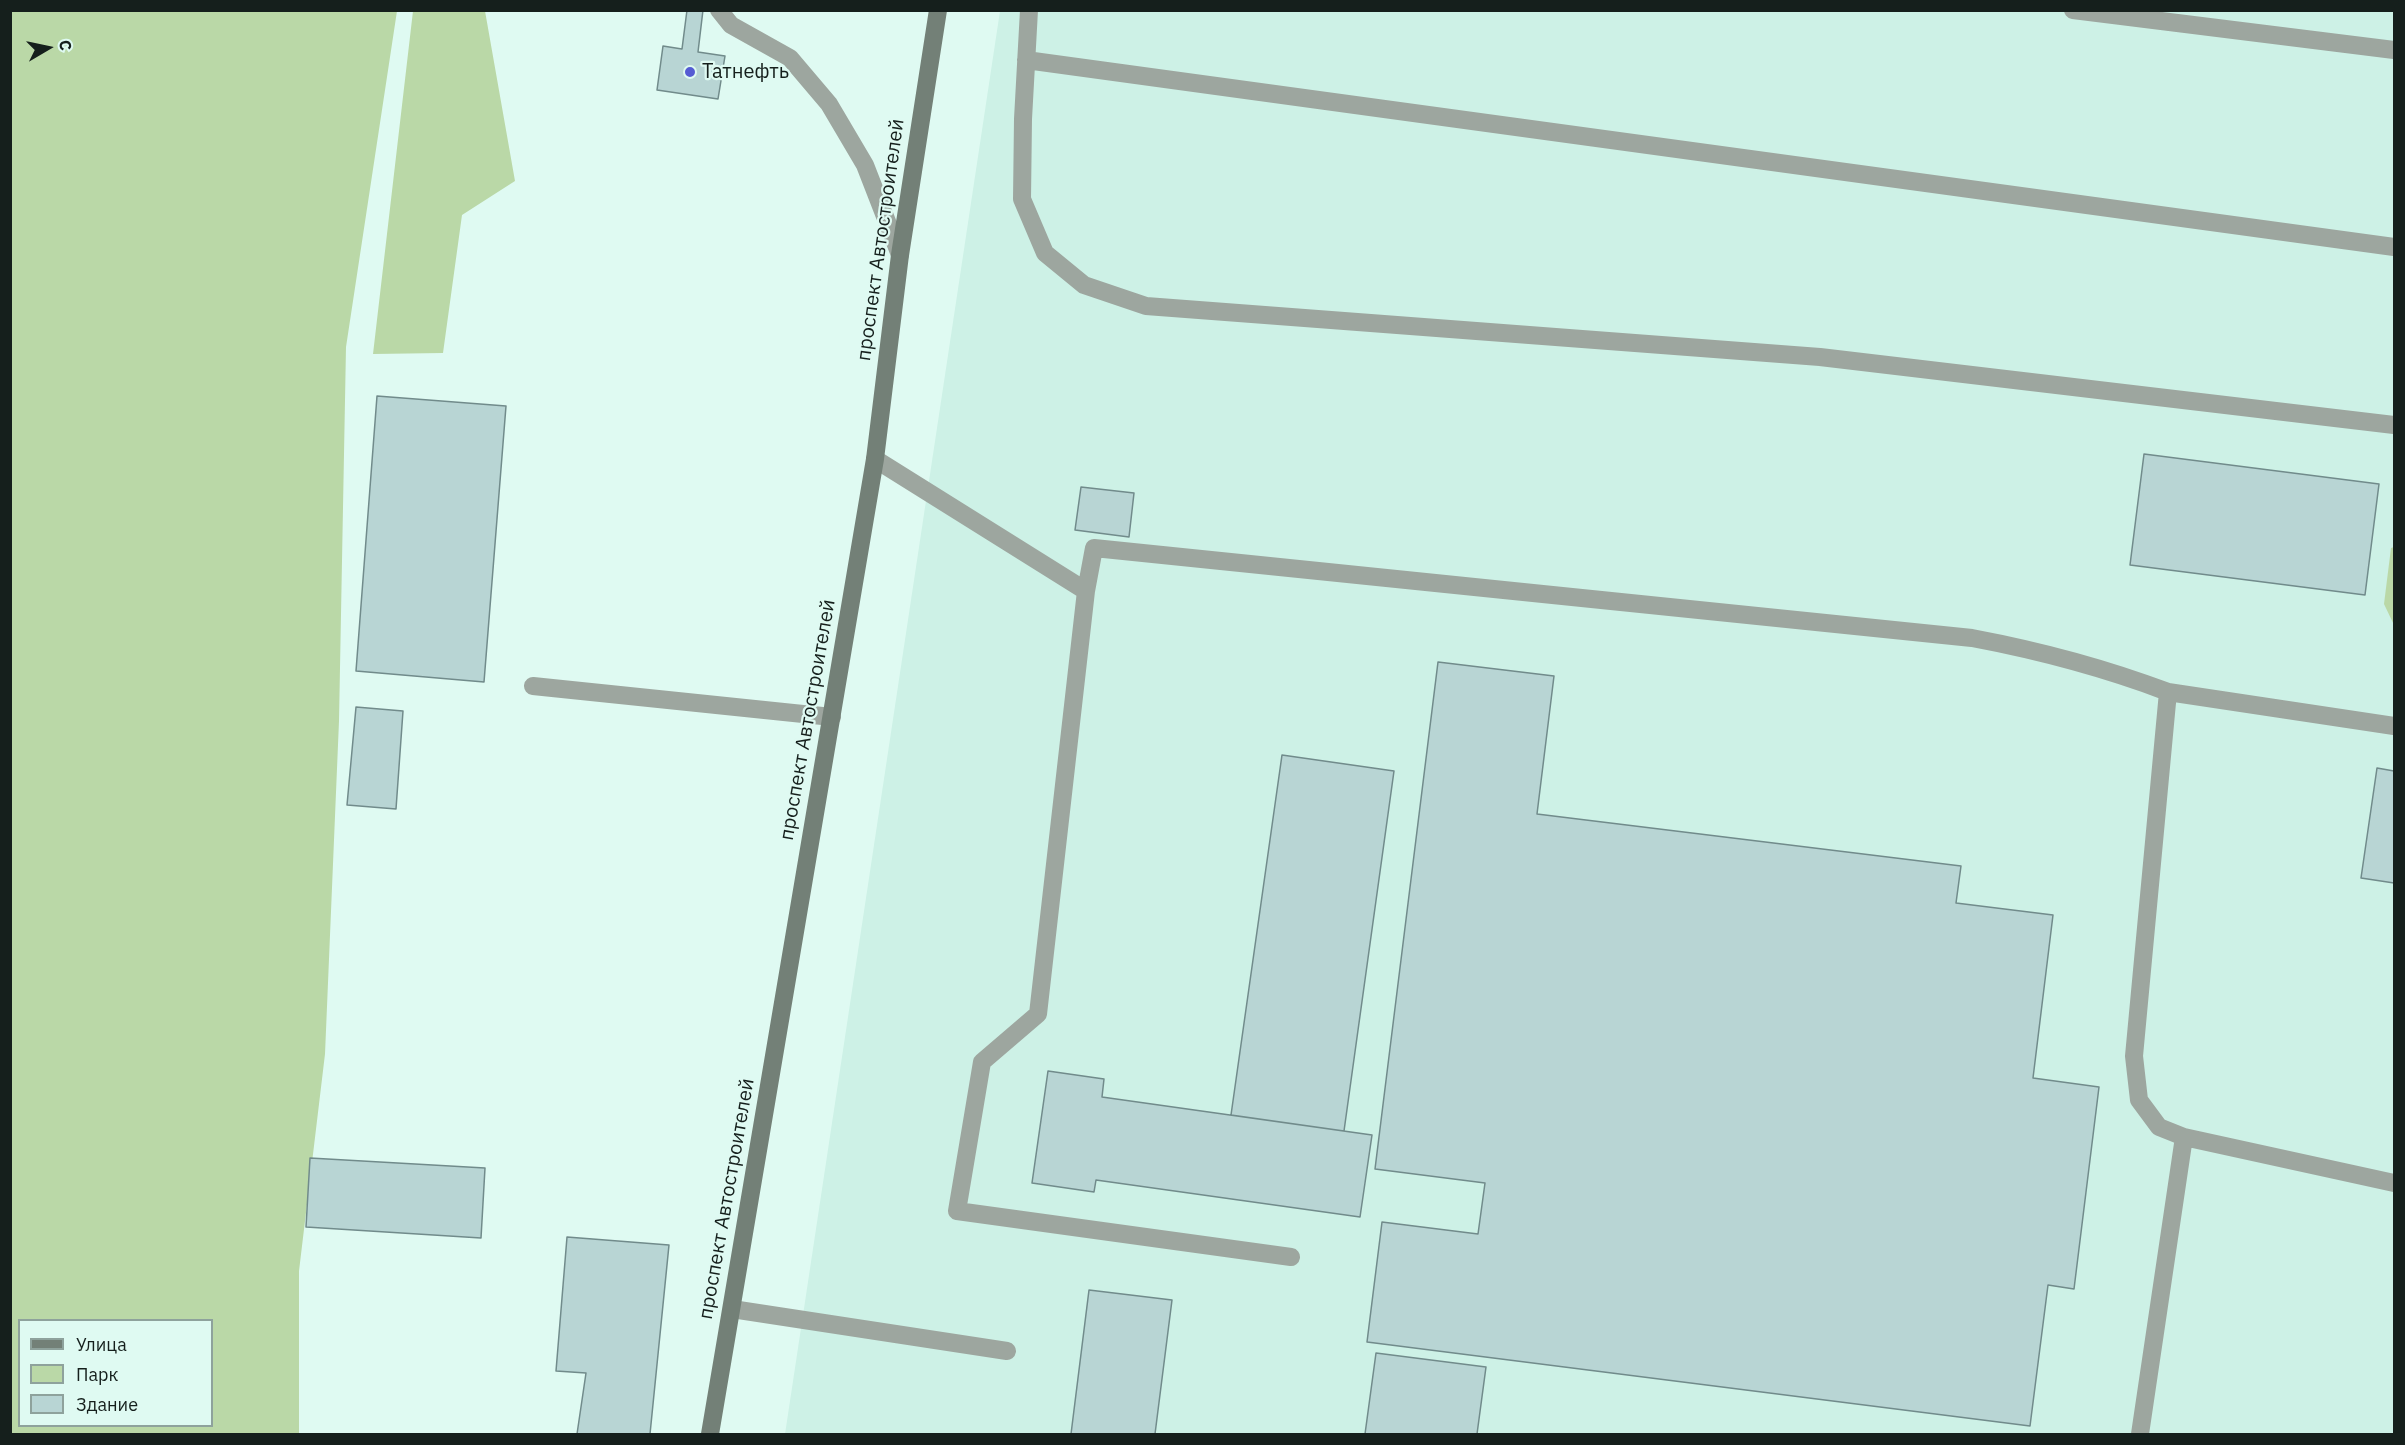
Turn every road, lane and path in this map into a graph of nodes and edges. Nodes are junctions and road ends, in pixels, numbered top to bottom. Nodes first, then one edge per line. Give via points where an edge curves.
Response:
1 (719, 10) edge
2 (938, 10) edge
3 (1029, 10) edge
4 (2073, 10) edge
5 (2394, 50) edge
6 (1026, 60) junction
7 (2394, 247) edge
8 (900, 255) junction
9 (2394, 425) edge
10 (875, 459) junction
11 (1086, 591) junction
12 (533, 686) dead end
13 (2168, 693) junction
14 (831, 717) junction
15 (2394, 726) edge
16 (2184, 1137) junction
17 (2394, 1183) edge
18 (1291, 1257) dead end
19 (732, 1309) junction
20 (1007, 1351) dead end
21 (710, 1434) edge
22 (2140, 1434) edge

1 - 8 lane via 731,25 790,58 829,104 865,165
2 - 8 main road, проспект Автостроителей
3 - 6 lane
4 - 5 lane
6 - 7 lane
6 - 9 lane via 1022,199 1045,254 1084,285 1146,306 1820,357
8 - 10 main road, проспект Автостроителей
10 - 11 lane
10 - 14 main road, проспект Автостроителей
11 - 13 lane via 1094,548 1972,638 2113,671
11 - 18 lane via 1038,1014 982,1062 957,1211
12 - 14 lane
13 - 15 lane
13 - 16 lane via 2134,1056 2139,1100 2159,1127
14 - 19 main road, проспект Автостроителей
16 - 17 lane
16 - 22 lane
19 - 20 lane
19 - 21 main road, проспект Автостроителей

